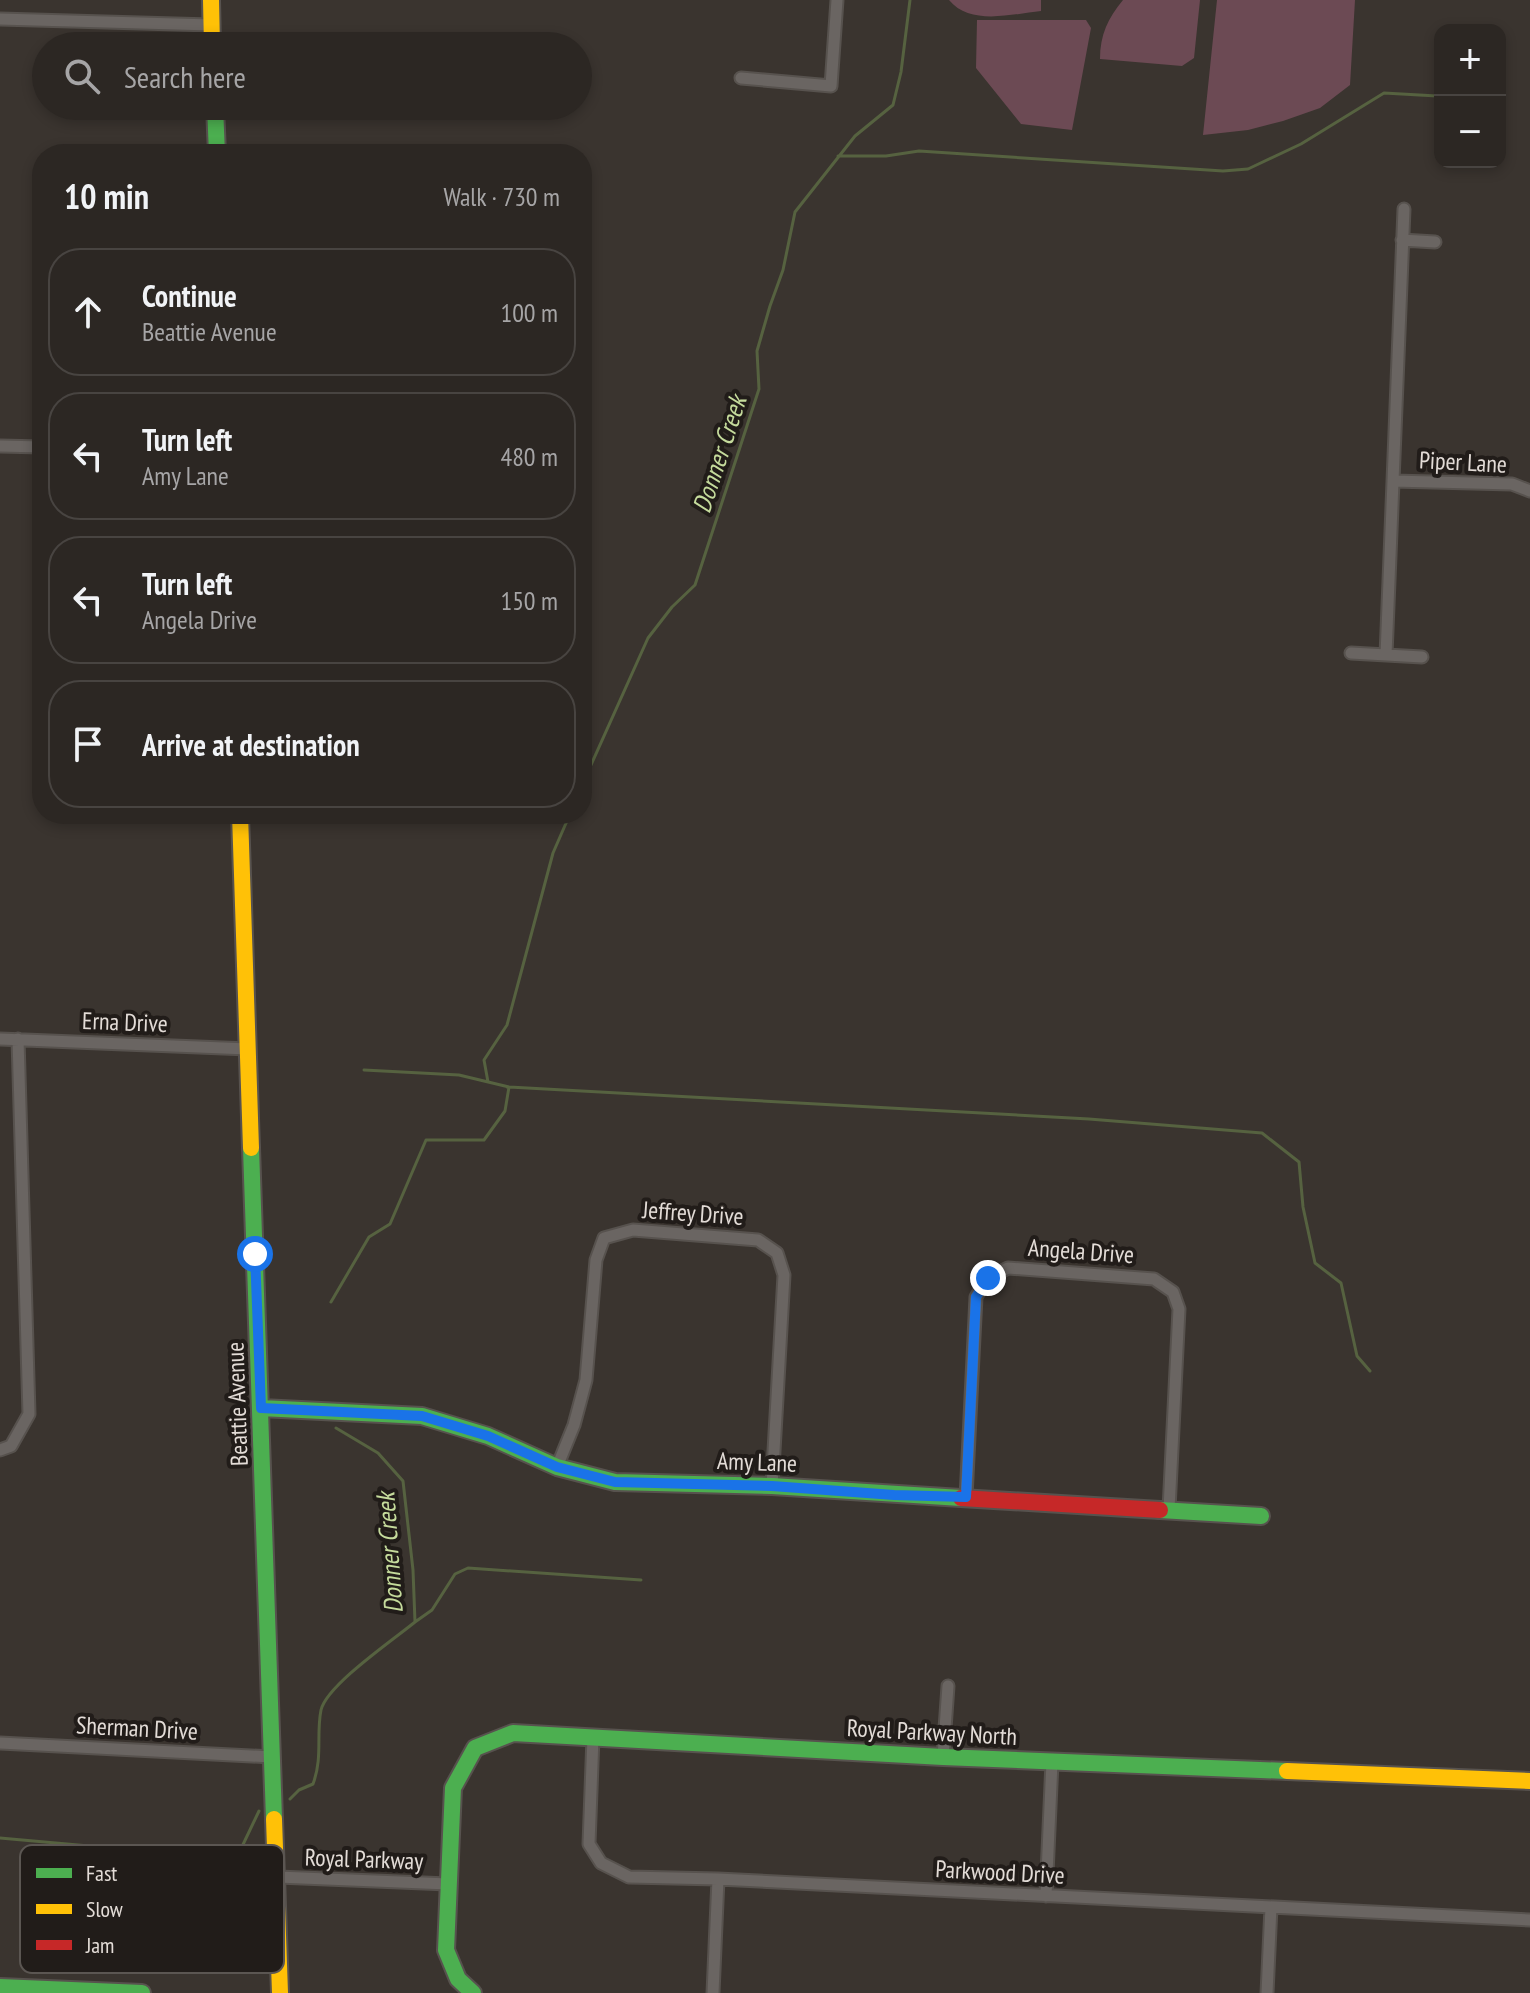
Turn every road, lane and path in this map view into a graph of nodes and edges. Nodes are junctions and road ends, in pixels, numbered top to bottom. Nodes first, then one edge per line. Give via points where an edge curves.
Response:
1 (211, 0) edge
2 (837, 0) edge
3 (0, 19) edge
4 (211, 25) junction
5 (211, 32) edge
6 (741, 78) dead end
7 (216, 120) edge
8 (217, 144) edge
9 (1404, 209) dead end
10 (1402, 240) junction
11 (1435, 242) dead end
12 (0, 446) edge
13 (32, 447) edge
14 (1393, 481) junction
15 (1530, 491) edge
16 (1351, 653) dead end
17 (1386, 655) junction
18 (1422, 657) dead end
19 (240, 824) edge
20 (0, 1039) edge
21 (18, 1039) junction
22 (248, 1049) junction
23 (261, 1408) junction
24 (0, 1450) edge
25 (557, 1467) junction
26 (772, 1486) junction
27 (966, 1497) junction
28 (1169, 1509) junction
29 (1261, 1516) dead end
30 (948, 1686) dead end
31 (593, 1737) junction
32 (0, 1743) edge
33 (272, 1757) junction
34 (943, 1757) junction
35 (1052, 1762) junction
36 (1530, 1781) edge
37 (276, 1845) edge
38 (284, 1877) edge
39 (718, 1879) junction
40 (448, 1884) junction
41 (1046, 1896) junction
42 (1271, 1907) junction
43 (1530, 1920) edge
44 (280, 1973) edge
45 (0, 1987) edge
46 (142, 1993) edge
47 (280, 1993) edge
48 (473, 1993) edge
49 (713, 1993) edge
50 (1267, 1993) edge

1 - 4 street
2 - 6 street via 831,86
3 - 4 street
4 - 5 street
7 - 8 street
9 - 10 street
10 - 11 street
10 - 14 street
12 - 13 street
14 - 15 street, Piper Lane via 1512,484
14 - 17 street
16 - 17 street
17 - 18 street
19 - 22 street, Beattie Avenue
20 - 21 street, Erna Drive
21 - 22 street, Erna Drive
21 - 24 street via 29,1414 11,1446
22 - 23 street, Beattie Avenue
23 - 25 street, Amy Lane via 422,1416 488,1436
23 - 33 street, Beattie Avenue
25 - 26 street, Amy Lane via 615,1482
25 - 26 street, Jeffrey Drive via 586,1380 596,1260 604,1238 633,1230 758,1240 777,1253 784,1275
26 - 27 street, Amy Lane
27 - 28 street, Amy Lane
27 - 28 street, Angela Drive via 976,1297 988,1278 1008,1268 1154,1279 1173,1292 1179,1309
28 - 29 street, Amy Lane
30 - 34 street
31 - 34 street, Royal Parkway North
31 - 39 street, Parkwood Drive via 589,1844 601,1863 629,1877
31 - 40 street, Royal Parkway North via 513,1733 475,1748 453,1788
32 - 33 street, Sherman Drive
33 - 37 street, Beattie Avenue
34 - 35 street, Royal Parkway North
35 - 36 street, Royal Parkway North
35 - 41 street
38 - 40 street, Royal Parkway
39 - 41 street, Parkwood Drive
39 - 49 street
40 - 48 street, Royal Parkway North via 446,1950 458,1979
41 - 42 street, Parkwood Drive
42 - 43 street, Parkwood Drive
42 - 50 street
44 - 47 street, Beattie Avenue
45 - 46 street

